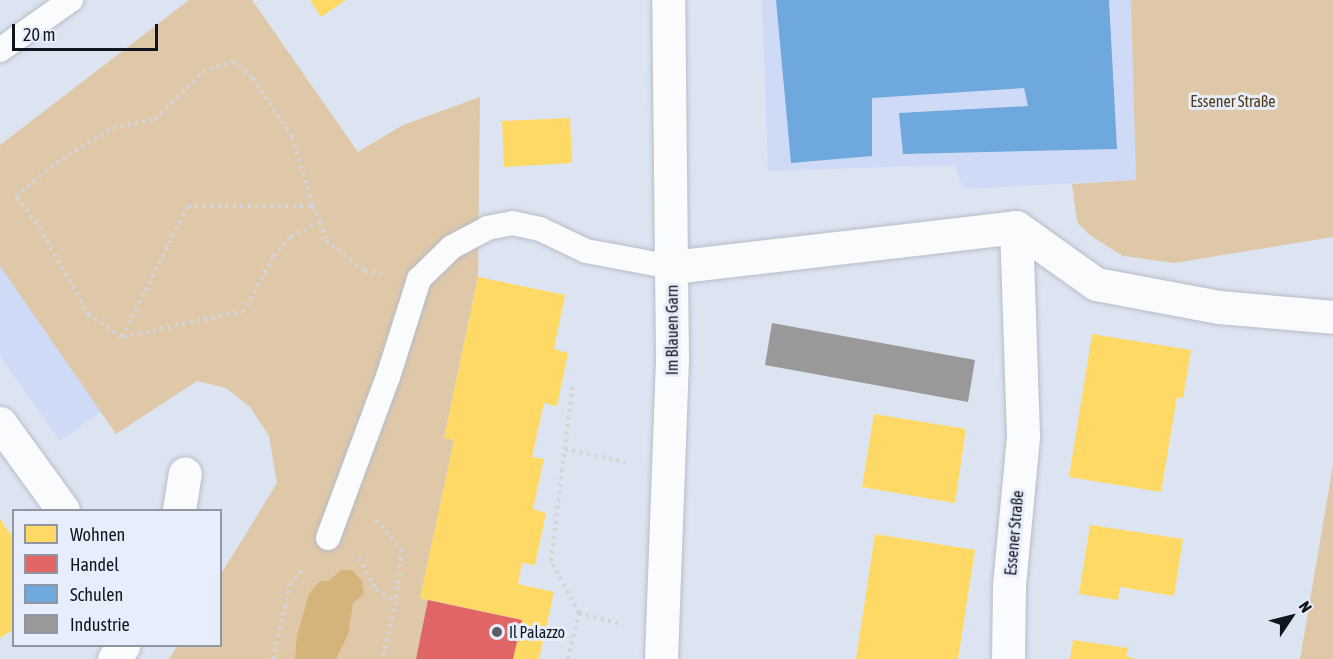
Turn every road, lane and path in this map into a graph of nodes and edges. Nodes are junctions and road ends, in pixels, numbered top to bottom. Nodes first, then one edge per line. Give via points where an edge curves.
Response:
1 (71, 0) edge
2 (668, 0) edge
3 (0, 50) edge
4 (313, 206) junction
5 (320, 222) junction
6 (1016, 227) junction
7 (672, 267) junction
8 (418, 279) junction
9 (1333, 316) edge
10 (122, 337) junction
11 (573, 383) dead end
12 (0, 423) edge
13 (565, 449) junction
14 (668, 471) junction
15 (185, 473) dead end
16 (347, 484) junction
17 (62, 509) edge
18 (179, 509) edge
19 (328, 538) junction
20 (396, 602) junction
21 (273, 659) edge
22 (382, 659) edge
23 (568, 659) edge
24 (661, 659) edge
25 (1008, 659) edge

1 - 3 lane
2 - 7 street, Im Blauen Garn
4 - 5 path
4 - 10 path via 188,206
4 - 10 path via 292,136 253,78 233,60 203,72 155,119 113,128 56,164 16,196 41,230 89,315
5 - 8 path via 326,241 365,271
5 - 10 path via 290,237 273,257 244,310
6 - 7 street
6 - 9 street via 1096,284 1220,308
6 - 25 street, Essener Straße via 1023,436
7 - 8 lane via 586,251 540,229 512,223 487,228 452,247
7 - 14 street, Im Blauen Garn
8 - 16 lane via 388,378
11 - 13 path
12 - 17 street
13 - 14 path
13 - 23 path via 551,561 579,613
14 - 24 street, Im Blauen Garn
15 - 18 street
16 - 19 lane
16 - 20 path via 401,550
19 - 20 path via 353,547 376,590
19 - 21 path via 290,585
20 - 22 path

